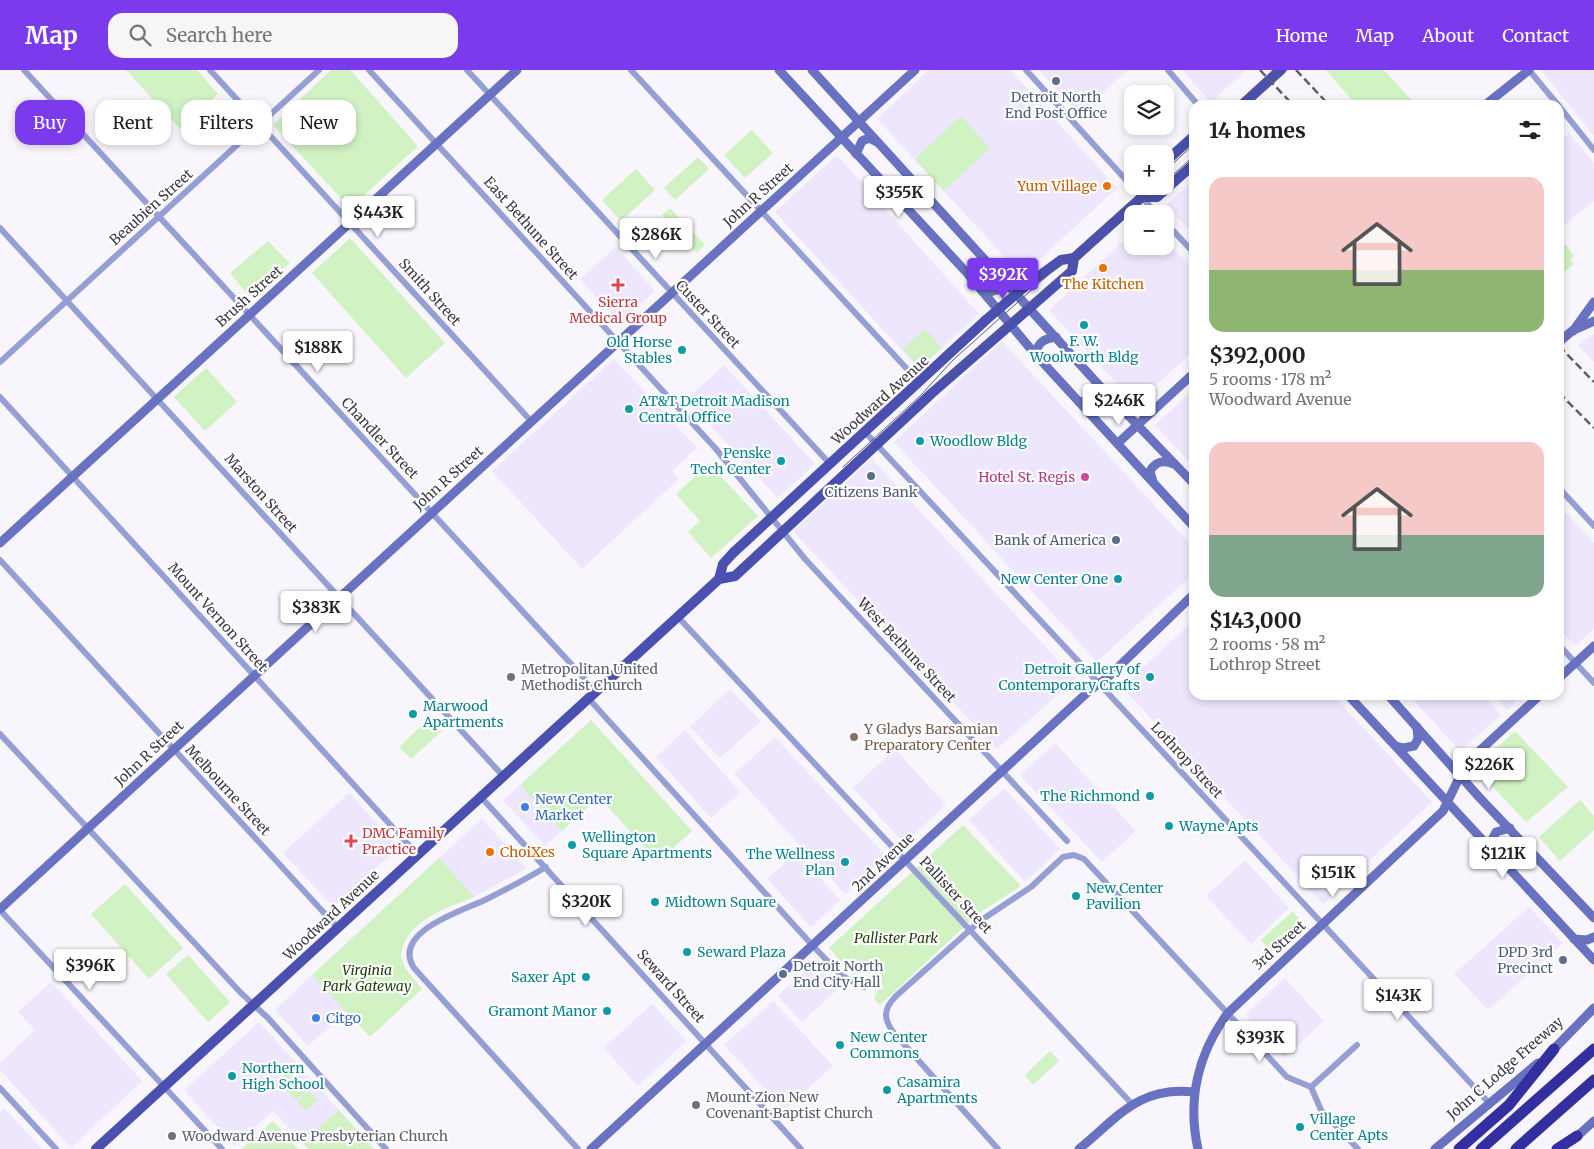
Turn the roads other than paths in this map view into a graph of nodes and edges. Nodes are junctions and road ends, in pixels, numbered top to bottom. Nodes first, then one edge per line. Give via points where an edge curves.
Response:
1 (24, 70) edge
2 (210, 70) edge
3 (319, 70) edge
4 (369, 70) edge
5 (467, 70) edge
6 (517, 70) edge
7 (631, 70) edge
8 (779, 70) edge
9 (812, 70) edge
10 (915, 70) edge
11 (1026, 70) edge
12 (1168, 70) edge
13 (1281, 70) edge
14 (1529, 70) edge
15 (490, 95) junction
16 (238, 100) edge
17 (1194, 100) edge
18 (1248, 100) edge
19 (1491, 100) edge
20 (1553, 100) edge
21 (272, 113) edge
22 (1564, 113) edge
23 (859, 121) junction
24 (272, 137) edge
25 (841, 138) junction
26 (1189, 140) edge
27 (879, 143) junction
28 (436, 144) junction
29 (237, 145) edge
30 (1594, 150) edge
31 (856, 154) junction
32 (1174, 154) edge
33 (1189, 169) edge
34 (1124, 173) edge
35 (1174, 182) edge
36 (1139, 195) edge
37 (761, 211) junction
38 (159, 216) junction
39 (350, 223) junction
40 (0, 228) edge
41 (1174, 232) edge
42 (1189, 248) edge
43 (1074, 258) junction
44 (1000, 276) junction
45 (982, 291) junction
46 (671, 293) junction
47 (1016, 294) junction
48 (67, 300) junction
49 (1594, 302) edge
50 (1029, 308) junction
51 (997, 311) junction
52 (249, 314) junction
53 (1594, 321) edge
54 (1009, 324) junction
55 (1572, 331) junction
56 (1056, 338) junction
57 (1564, 338) edge
58 (618, 342) junction
59 (1036, 354) junction
60 (0, 362) edge
61 (1189, 379) edge
62 (920, 383) junction
63 (1097, 384) junction
64 (0, 398) edge
65 (157, 399) junction
66 (1079, 402) junction
67 (531, 421) junction
68 (1137, 426) junction
69 (865, 432) junction
70 (1118, 443) junction
71 (876, 444) junction
72 (830, 464) junction
73 (1174, 464) junction
74 (72, 477) junction
75 (1189, 479) edge
76 (1154, 484) junction
77 (1564, 493) edge
78 (431, 512) junction
79 (771, 518) junction
80 (1189, 522) edge
81 (1594, 526) edge
82 (781, 532) junction
83 (0, 543) edge
84 (0, 560) edge
85 (719, 579) junction
86 (338, 597) junction
87 (1189, 599) edge
88 (678, 617) junction
89 (1594, 646) edge
90 (1564, 651) edge
91 (1575, 663) junction
92 (1564, 673) edge
93 (254, 674) junction
94 (1594, 683) edge
95 (1099, 684) junction
96 (592, 695) junction
97 (1353, 700) edge
98 (1393, 700) edge
99 (1535, 700) edge
100 (1417, 727) junction
101 (0, 734) edge
102 (1396, 746) junction
103 (174, 749) junction
104 (1003, 772) junction
105 (503, 776) junction
106 (1460, 776) junction
107 (480, 796) junction
108 (1448, 803) junction
109 (88, 828) junction
110 (1510, 828) junction
111 (1067, 842) dead end
112 (1491, 849) junction
113 (417, 854) junction
114 (905, 860) junction
115 (546, 867) junction
116 (0, 909) edge
117 (1594, 918) edge
118 (1323, 924) junction
119 (337, 928) junction
120 (970, 930) junction
121 (1594, 937) edge
122 (1574, 938) junction
123 (813, 946) junction
124 (1594, 960) edge
125 (864, 987) dead end
126 (253, 1005) junction
127 (1594, 1008) edge
128 (1228, 1013) junction
129 (706, 1044) junction
130 (1357, 1045) dead end
131 (1594, 1049) edge
132 (1554, 1050) junction
133 (1594, 1080) edge
134 (164, 1087) junction
135 (1311, 1087) junction
136 (0, 1088) edge
137 (1194, 1092) junction
138 (1132, 1104) junction
139 (1490, 1104) junction
140 (1594, 1121) edge
141 (1577, 1136) junction
142 (56, 1149) edge
143 (96, 1149) edge
144 (222, 1149) edge
145 (386, 1149) edge
146 (578, 1149) edge
147 (591, 1149) edge
148 (801, 1149) edge
149 (998, 1149) edge
150 (1079, 1149) edge
151 (1198, 1149) edge
152 (1358, 1149) edge
153 (1435, 1149) edge
154 (1459, 1149) edge
155 (1481, 1149) edge
156 (1516, 1149) edge
157 (1557, 1149) edge
158 (1564, 1149) edge

1 - 38 street, Chandler Street
2 - 16 street, Smith Street
3 - 21 street, Beaubien Street
4 - 28 street, East Bethune Street
5 - 15 street, Custer Street
6 - 15 street, Brush Street
7 - 37 street
8 - 25 street
9 - 23 street
10 - 23 street, John R Street
11 - 34 street
12 - 17 street
13 - 18 main road
14 - 19 street
14 - 20 street
15 - 28 street, Brush Street
15 - 46 street, Custer Street
22 - 30 street
23 - 25 street, John R Street
23 - 27 street
24 - 39 street, Smith Street
25 - 31 street
25 - 37 street, John R Street
26 - 32 main road
27 - 31 street via 869,138 862,141
27 - 44 street
28 - 39 street, Brush Street
28 - 58 street, East Bethune Street
29 - 38 street, Beaubien Street
31 - 45 street
33 - 35 main road, Woodward Avenue
36 - 43 main road, Woodward Avenue
37 - 46 street, John R Street
37 - 62 street
38 - 48 street, Beaubien Street
38 - 52 street, Chandler Street
39 - 52 street, Brush Street
39 - 67 street, Smith Street
40 - 48 street, Marston Street
41 - 42 street
43 - 47 main road, Woodward Avenue via 1061,260
43 - 50 main road, Woodward Avenue via 1072,271
44 - 45 street via 997,290
44 - 47 street
45 - 51 street
46 - 58 street, John R Street
46 - 72 street, Custer Street
47 - 50 street
47 - 51 main road, Woodward Avenue
48 - 60 street, Beaubien Street
48 - 65 street, Marston Street
49 - 55 street
50 - 54 main road, Woodward Avenue
50 - 56 street
51 - 54 street
51 - 62 main road, Woodward Avenue
52 - 65 street, Brush Street
52 - 78 street, Chandler Street
53 - 55 street
54 - 59 street
54 - 71 main road, Woodward Avenue
55 - 57 street
56 - 59 street via 1040,343
56 - 63 street
58 - 67 street, John R Street
58 - 79 street, East Bethune Street via 716,449
59 - 66 street
61 - 68 street
62 - 69 main road, Woodward Avenue
63 - 66 street via 1096,396
63 - 68 street
64 - 74 street, Mount Vernon Street
65 - 74 street, Brush Street
65 - 86 street, Marston Street
66 - 70 street
67 - 78 street, John R Street
68 - 70 street
68 - 73 street
69 - 71 street, Lothrop Street
69 - 72 main road, Woodward Avenue
70 - 76 street
71 - 82 main road, Woodward Avenue
71 - 95 street, Lothrop Street
72 - 79 main road, Woodward Avenue
73 - 75 street
73 - 76 street via 1160,462 1153,467 1151,476
74 - 83 street, Brush Street
74 - 93 street, Mount Vernon Street
76 - 80 street
77 - 81 street
78 - 86 street, John R Street
78 - 96 street, Chandler Street
79 - 82 street, West Bethune Street
79 - 85 main road, Woodward Avenue via 723,564
82 - 85 main road, Woodward Avenue via 735,576
82 - 104 street, West Bethune Street
84 - 103 street, Melbourne Street
85 - 88 main road, Woodward Avenue
86 - 93 street, John R Street
86 - 105 street, Marston Street
87 - 95 street, 2nd Avenue
88 - 96 main road, Woodward Avenue
88 - 114 street, Pallister Street
89 - 91 street
90 - 91 street
91 - 92 street
91 - 94 street
93 - 103 street, John R Street
93 - 113 street, Mount Vernon Street
95 - 104 street, 2nd Avenue
95 - 118 street, Lothrop Street
96 - 105 main road, Woodward Avenue
96 - 123 street, Chandler Street
97 - 102 street
98 - 100 street
99 - 106 street, 3rd Street via 1475,755
100 - 102 street via 1418,738 1414,746
100 - 106 street
101 - 109 street
102 - 108 street
103 - 109 street, John R Street
103 - 119 street, Melbourne Street
104 - 111 street, West Bethune Street
104 - 114 street, 2nd Avenue
105 - 107 main road, Woodward Avenue
106 - 108 street, 3rd Street
106 - 110 street
107 - 113 main road, Woodward Avenue
107 - 115 street, Seward Street
108 - 112 street
108 - 118 street, 3rd Street
109 - 116 street, John R Street
109 - 126 street
110 - 112 street via 1496,832
110 - 117 street
112 - 122 street
113 - 119 main road, Woodward Avenue
114 - 120 street, Pallister Street
114 - 123 street, 2nd Avenue
115 - 129 street, Seward Street
115 - 146 street via 485,900 441,918 412,943 409,954 414,968
116 - 134 street
118 - 128 street, 3rd Street
118 - 139 street, Lothrop Street
119 - 126 main road, Woodward Avenue
120 - 128 street via 991,912 1031,887 1063,857 1074,854 1084,859
120 - 138 street, Pallister Street
120 - 149 street via 895,997 885,1014 893,1032
121 - 122 street via 1587,940
122 - 124 street
123 - 125 street, Chandler Street via 842,976
123 - 129 street, 2nd Avenue
126 - 134 main road, Woodward Avenue
126 - 145 street
127 - 132 street, John C Lodge Freeway
128 - 135 street via 1287,1077
128 - 137 street, 3rd Street via 1204,1053
129 - 147 street, 2nd Avenue
129 - 148 street, Seward Street
130 - 135 street
131 - 155 highway
132 - 139 street, John C Lodge Freeway
132 - 154 highway via 1509,1105
133 - 156 highway
134 - 143 main road, Woodward Avenue
134 - 144 street
135 - 152 street via 1321,1110
136 - 142 street
137 - 138 street via 1156,1093
137 - 151 street
138 - 150 street
139 - 153 street, John C Lodge Freeway
140 - 141 street
141 - 157 highway
141 - 158 street

